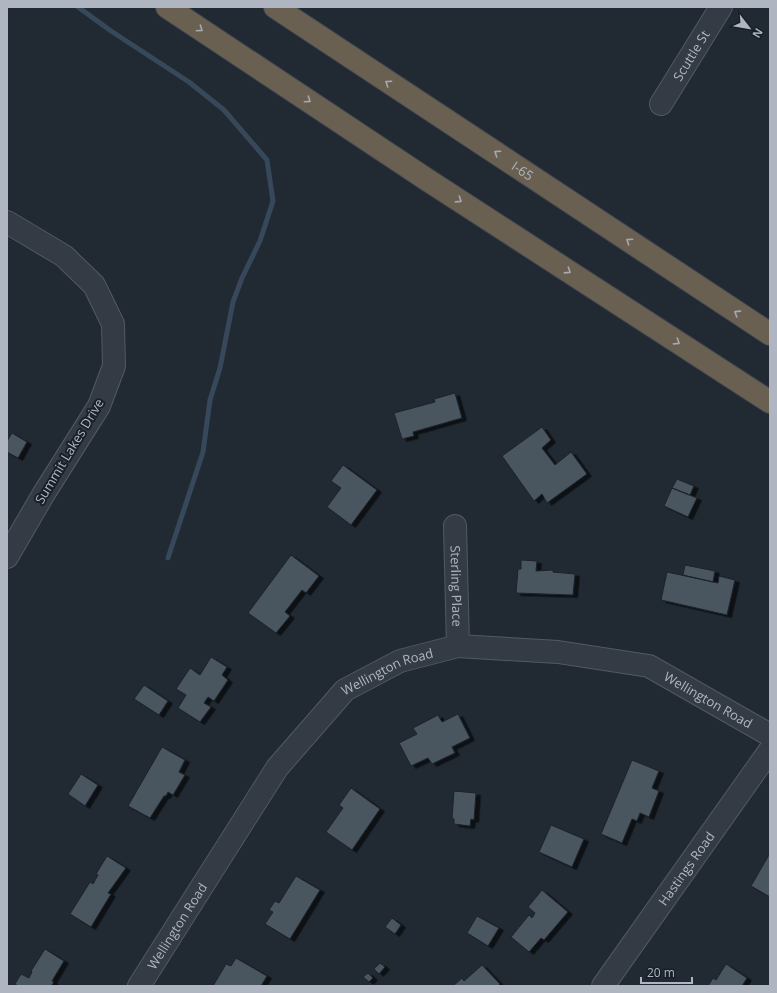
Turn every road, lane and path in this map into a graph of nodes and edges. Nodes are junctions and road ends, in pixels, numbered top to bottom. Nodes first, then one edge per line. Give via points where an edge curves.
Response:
1 (167, 7) edge
2 (275, 7) edge
3 (721, 7) edge
4 (661, 104) dead end
5 (7, 222) edge
6 (770, 334) edge
7 (770, 402) edge
8 (455, 526) dead end
9 (7, 556) edge
10 (458, 646) junction
11 (770, 735) edge
12 (770, 750) edge
13 (139, 986) edge
14 (603, 986) edge

1 -> 7 highway
6 -> 2 highway, I-65
3 - 4 street, Scuttle St
5 - 9 street, Summit Lakes Drive via 64,256 94,285 112,324 114,366 99,406
8 - 10 street, Sterling Place
10 - 11 street, Wellington Road via 558,652 649,666
10 - 13 street, Wellington Road via 400,661 345,690 277,768
12 - 14 street, Hastings Road

